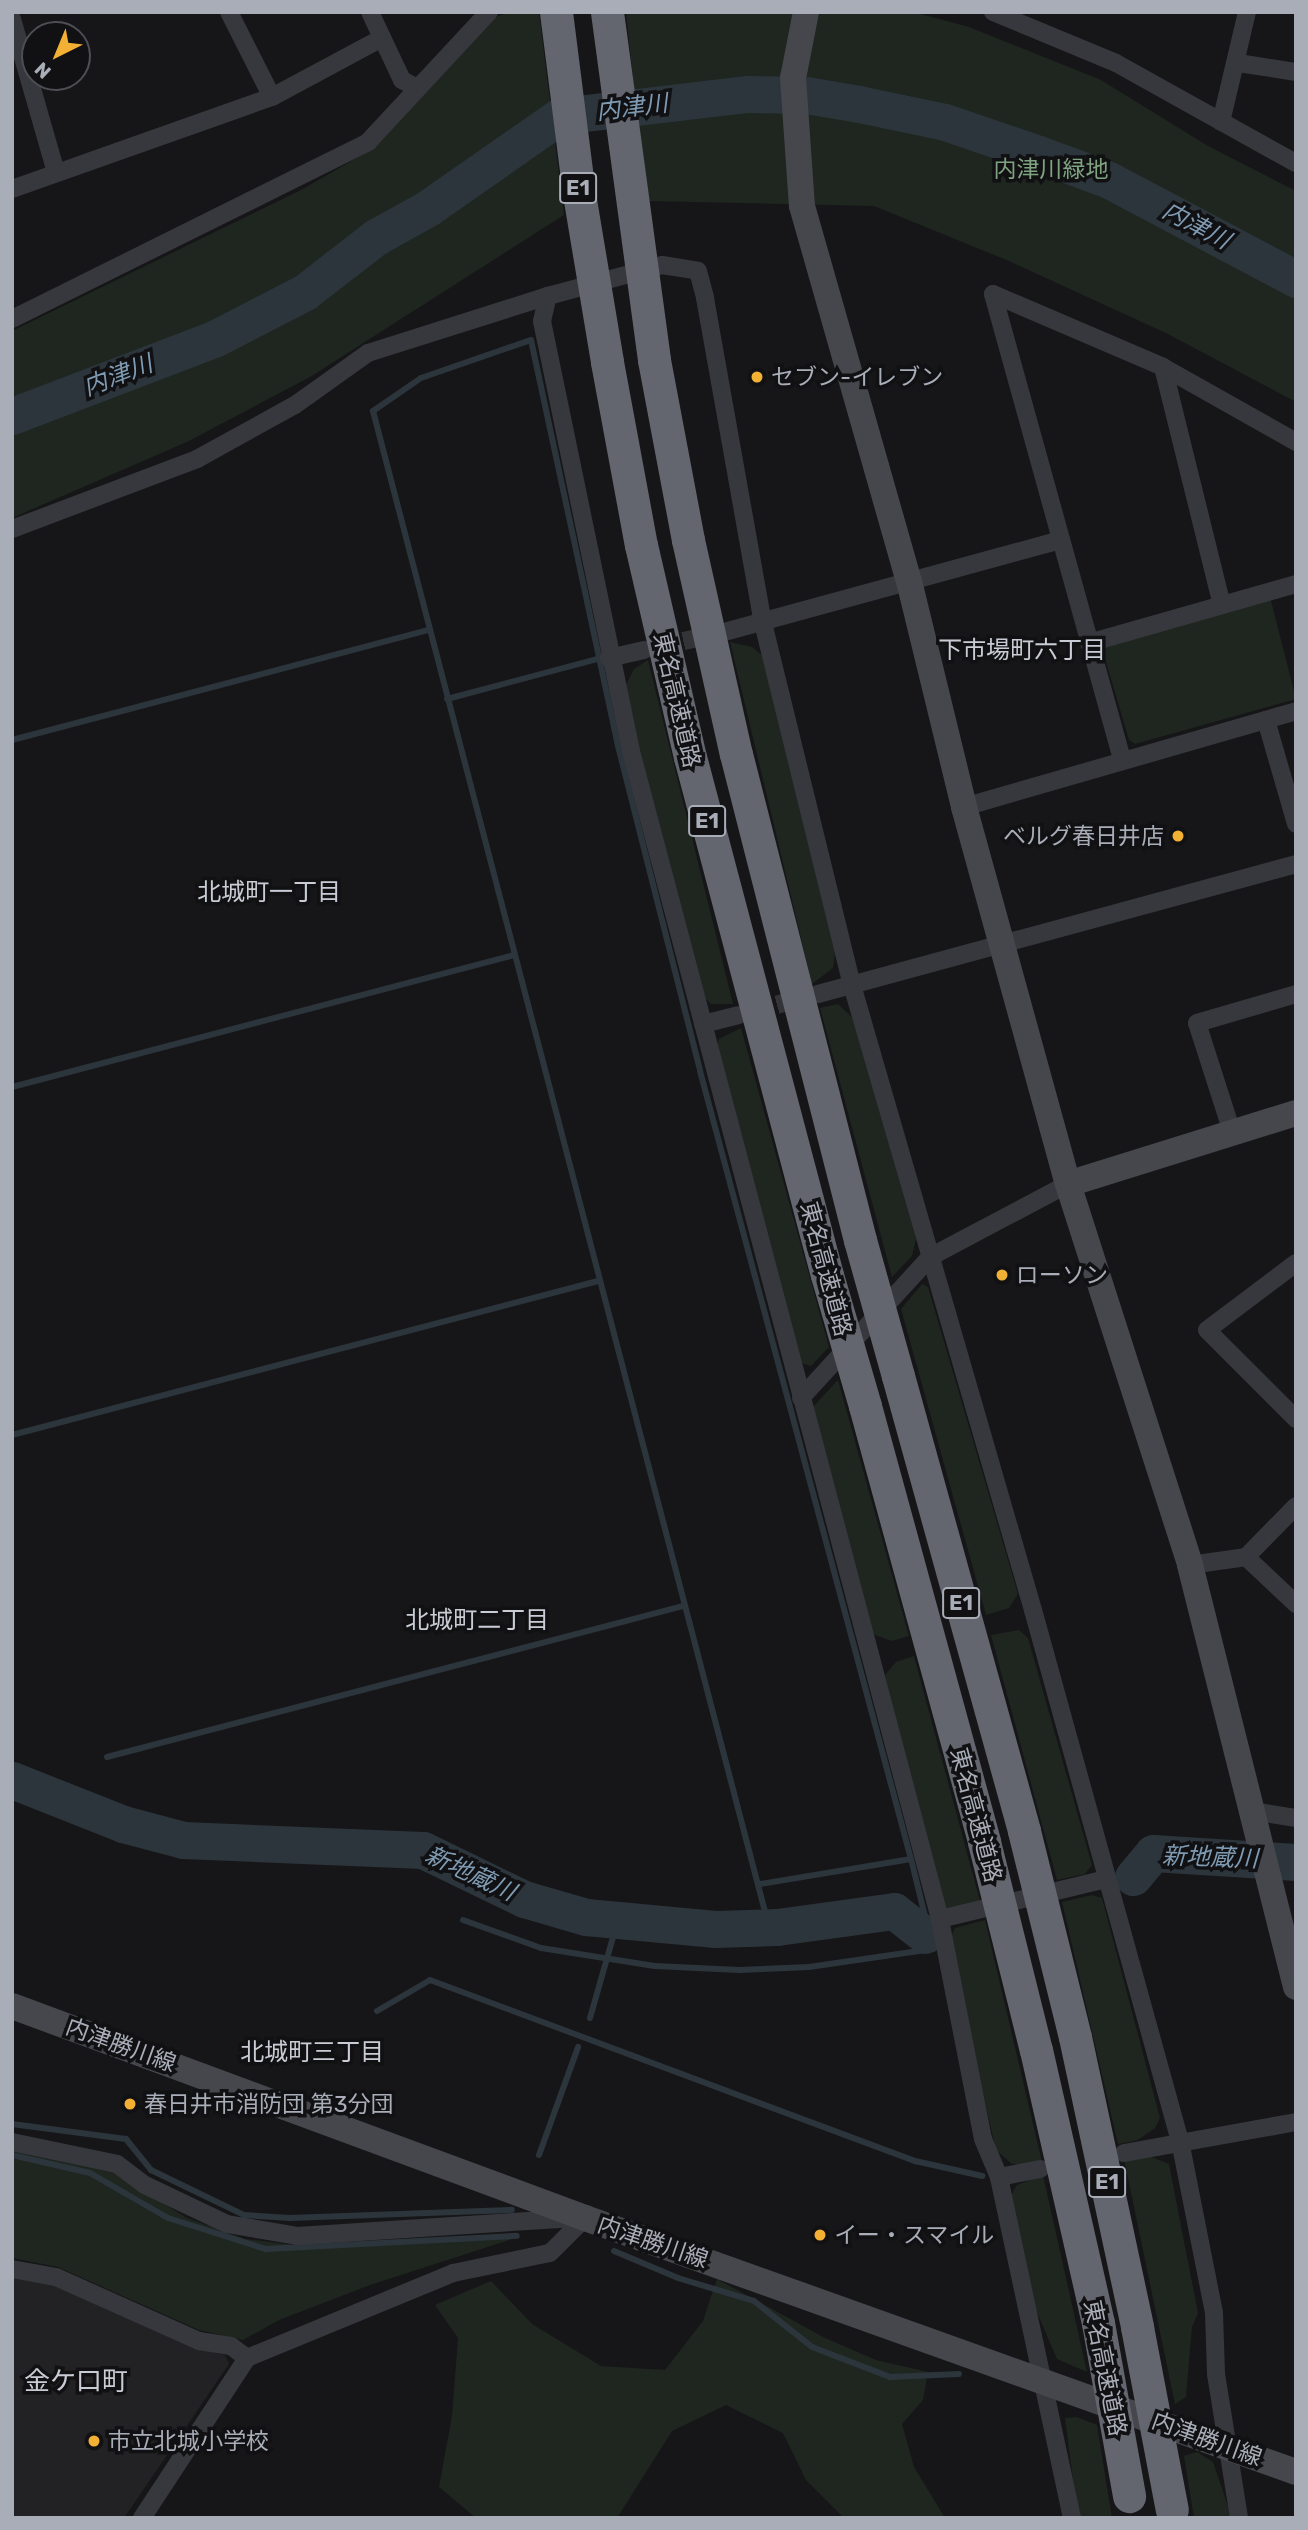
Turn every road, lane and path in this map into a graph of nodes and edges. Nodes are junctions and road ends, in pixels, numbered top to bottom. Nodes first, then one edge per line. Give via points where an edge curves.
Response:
1 (229, 12) edge
2 (370, 12) edge
3 (489, 12) edge
4 (556, 12) edge
5 (607, 12) edge
6 (806, 12) edge
7 (993, 12) edge
8 (1247, 12) edge
9 (12, 19) edge
10 (382, 38) junction
11 (1238, 63) junction
12 (1296, 72) edge
13 (415, 88) junction
14 (272, 97) junction
15 (1221, 122) junction
16 (1296, 163) edge
17 (56, 172) junction
18 (12, 189) edge
19 (548, 296) junction
20 (12, 319) edge
21 (1163, 367) junction
22 (1296, 442) edge
23 (12, 528) edge
24 (1060, 540) junction
25 (909, 581) junction
26 (1296, 584) edge
27 (1222, 605) junction
28 (763, 623) junction
29 (728, 631) tunnel mouth
30 (1089, 643) junction
31 (644, 650) tunnel mouth
32 (609, 657) junction
33 (1296, 711) edge
34 (1266, 720) junction
35 (1122, 759) junction
36 (964, 807) junction
37 (1296, 824) edge
38 (1296, 864) edge
39 (1002, 946) junction
40 (852, 985) junction
41 (1296, 993) edge
42 (818, 994) tunnel mouth
43 (738, 1015) tunnel mouth
44 (703, 1024) junction
45 (1296, 1113) edge
46 (1232, 1132) junction
47 (1068, 1184) junction
48 (930, 1257) junction
49 (1296, 1263) edge
50 (801, 1398) junction
51 (1296, 1419) edge
52 (1296, 1506) edge
53 (1246, 1557) junction
54 (1190, 1565) junction
55 (1296, 1604) edge
56 (1253, 1818) junction
57 (1296, 1818) edge
58 (1106, 1879) junction
59 (940, 1919) junction
60 (1296, 1987) edge
61 (12, 2006) edge
62 (1296, 2122) edge
63 (1180, 2141) junction
64 (12, 2142) edge
65 (1124, 2152) dead end
66 (1040, 2169) dead end
67 (999, 2177) junction
68 (585, 2218) junction
69 (12, 2269) edge
70 (247, 2358) junction
71 (1045, 2379) junction
72 (1228, 2447) junction
73 (1296, 2472) edge
74 (1131, 2507) edge
75 (1172, 2514) edge
76 (142, 2518) edge
77 (1072, 2518) edge
78 (1240, 2518) edge

1 - 14 street
2 - 10 street
3 - 13 street
4 - 74 highway, 東名高速道路 / E1, bridge via 579,194 641,545 690,757 984,1842 1036,2050 1098,2323
5 - 75 highway, 東名高速道路 / E1, bridge via 654,360 736,754 860,1240 1024,1831 1075,2037
6 - 25 street via 793,78 797,184
7 - 15 street via 1115,63
8 - 11 street
9 - 17 street
10 - 13 street via 402,80
10 - 14 street
11 - 12 street
11 - 15 street
13 - 20 street via 368,142
14 - 17 street
15 - 16 street
17 - 18 street
19 - 23 street via 368,353 295,405 197,459
19 - 28 street via 662,265 698,271
19 - 32 street via 542,321
21 - 22 street
21 - 24 street via 993,294
21 - 27 street
24 - 25 street
24 - 30 street
25 - 28 street
25 - 36 street
26 - 27 street
27 - 30 street
28 - 29 street
28 - 40 street
30 - 35 street
31 - 32 street
32 - 44 street
33 - 34 street
34 - 35 street
34 - 37 street
35 - 36 street
36 - 39 street
38 - 39 street
39 - 40 street
39 - 47 street
40 - 42 street
40 - 48 street
41 - 46 street via 1197,1023
43 - 44 street
44 - 50 street
45 - 46 street
46 - 47 street
47 - 48 street
47 - 54 street
48 - 50 street
48 - 58 street
49 - 51 street via 1207,1329
50 - 59 street
52 - 53 street
53 - 54 street
53 - 55 street
54 - 56 street
56 - 57 street
56 - 60 street
58 - 59 street
58 - 63 street
59 - 67 street via 984,2139
61 - 68 street, 内津勝川線
62 - 63 street
63 - 65 street
63 - 72 street via 1213,2313 1216,2374
64 - 68 street via 117,2164 145,2185 227,2224 297,2236
66 - 67 street
67 - 71 street
68 - 70 street via 550,2253 453,2273
68 - 71 street, 内津勝川線
69 - 70 street via 56,2277 199,2341 231,2346
70 - 76 street
71 - 72 street, 内津勝川線
71 - 77 street
72 - 73 street, 内津勝川線
72 - 78 street

